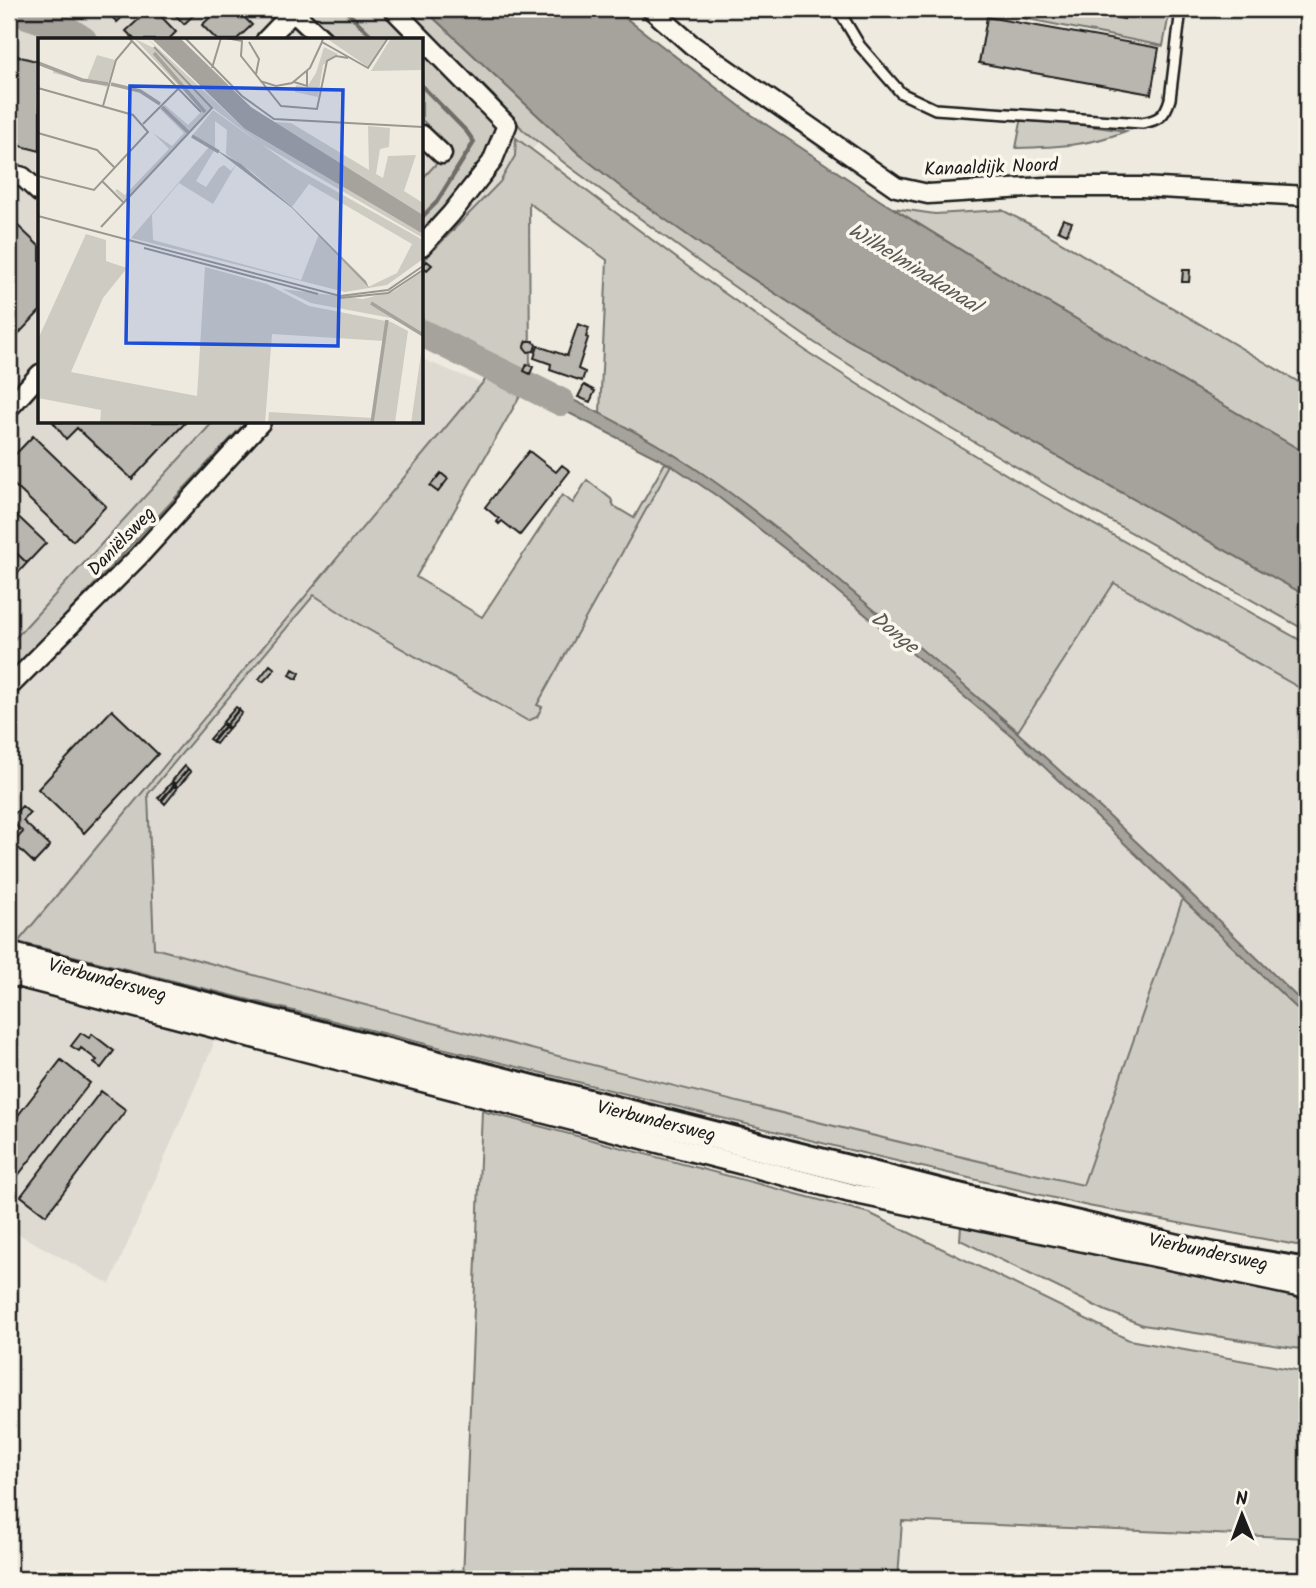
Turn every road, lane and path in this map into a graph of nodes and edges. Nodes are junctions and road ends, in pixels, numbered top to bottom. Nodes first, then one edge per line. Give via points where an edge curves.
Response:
1 (393, 9) edge
2 (650, 9) edge
3 (838, 9) edge
4 (1181, 9) edge
5 (292, 10) edge
6 (269, 38) edge
7 (321, 38) edge
8 (422, 38) edge
9 (424, 41) edge
10 (424, 137) edge
11 (442, 154) dead end
12 (9, 173) edge
13 (38, 191) edge
14 (1307, 196) edge
15 (424, 244) edge
16 (38, 376) edge
17 (9, 408) edge
18 (259, 424) edge
19 (9, 687) edge
20 (9, 963) edge
21 (948, 1204) junction
22 (1307, 1272) edge
23 (1307, 1289) edge

1 - 8 street
2 - 14 street, Kanaaldijk Noord via 692,46 895,187 928,194 1141,187
3 - 4 lane via 860,46 901,93 935,109 1142,123 1158,120 1167,112
5 - 6 street
5 - 7 street
9 - 15 street via 507,125 492,162
10 - 11 street
12 - 13 street via 23,177
16 - 17 street
18 - 19 street, Daniëlsweg via 138,557
20 - 21 main road, Vierbundersweg via 649,1131
21 - 22 main road, Vierbundersweg
21 - 23 street, Vierbundersweg

